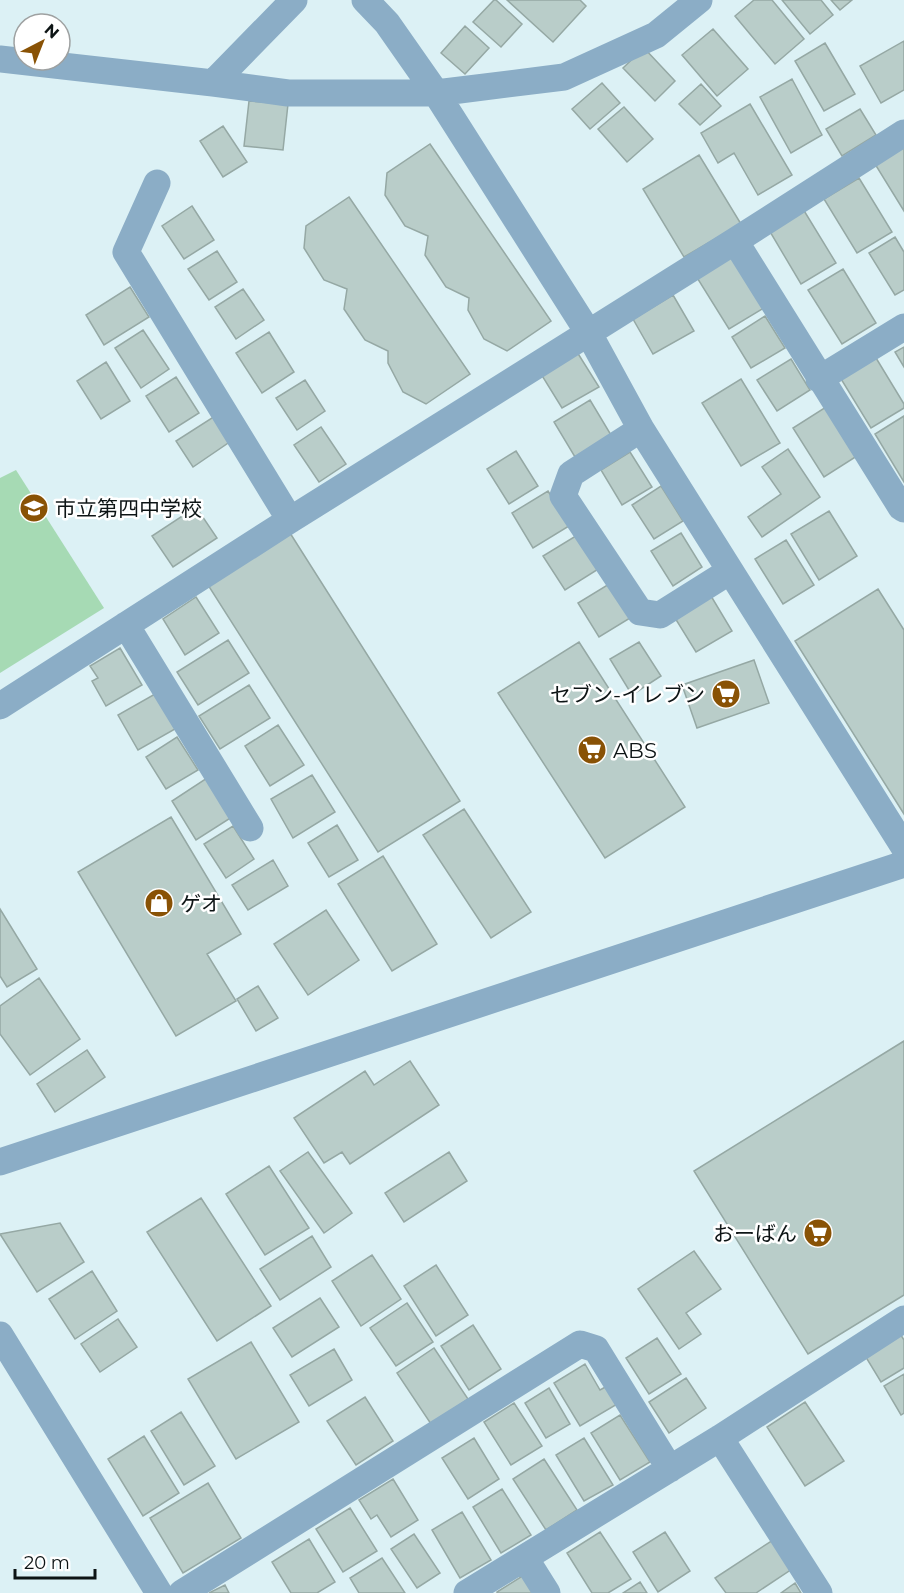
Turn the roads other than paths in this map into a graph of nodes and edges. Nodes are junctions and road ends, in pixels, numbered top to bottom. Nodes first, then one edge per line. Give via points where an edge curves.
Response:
1 (294, 0) edge
2 (365, 0) edge
3 (699, 0) edge
4 (0, 59) edge
5 (213, 83) junction
6 (436, 93) junction
7 (904, 133) edge
8 (157, 183) dead end
9 (735, 241) junction
10 (904, 327) edge
11 (588, 332) junction
12 (819, 379) junction
13 (641, 429) junction
14 (904, 509) edge
15 (291, 520) junction
16 (730, 571) junction
17 (126, 625) junction
18 (0, 706) edge
19 (250, 828) dead end
20 (904, 847) edge
21 (904, 864) edge
22 (0, 1162) edge
23 (904, 1319) edge
24 (0, 1335) edge
25 (720, 1438) junction
26 (670, 1469) junction
27 (525, 1558) junction
28 (159, 1593) edge
29 (183, 1593) edge
30 (467, 1593) edge
31 (547, 1593) edge
32 (819, 1593) edge

1 - 5 street
2 - 6 street via 387,22
3 - 6 street via 656,34 564,77
4 - 5 street
5 - 6 street via 288,93
6 - 11 street
7 - 9 street
8 - 15 street via 126,252
9 - 11 street
9 - 12 street
10 - 12 street
11 - 13 street
11 - 15 street
12 - 14 street
13 - 16 street
13 - 16 street via 571,474 563,496 640,612 660,615
15 - 17 street
16 - 20 street
17 - 18 street
17 - 19 street
21 - 22 street
23 - 25 street
24 - 28 street
25 - 26 street
25 - 32 street
26 - 27 street
26 - 29 street via 596,1349 580,1344
27 - 30 street
27 - 31 street

